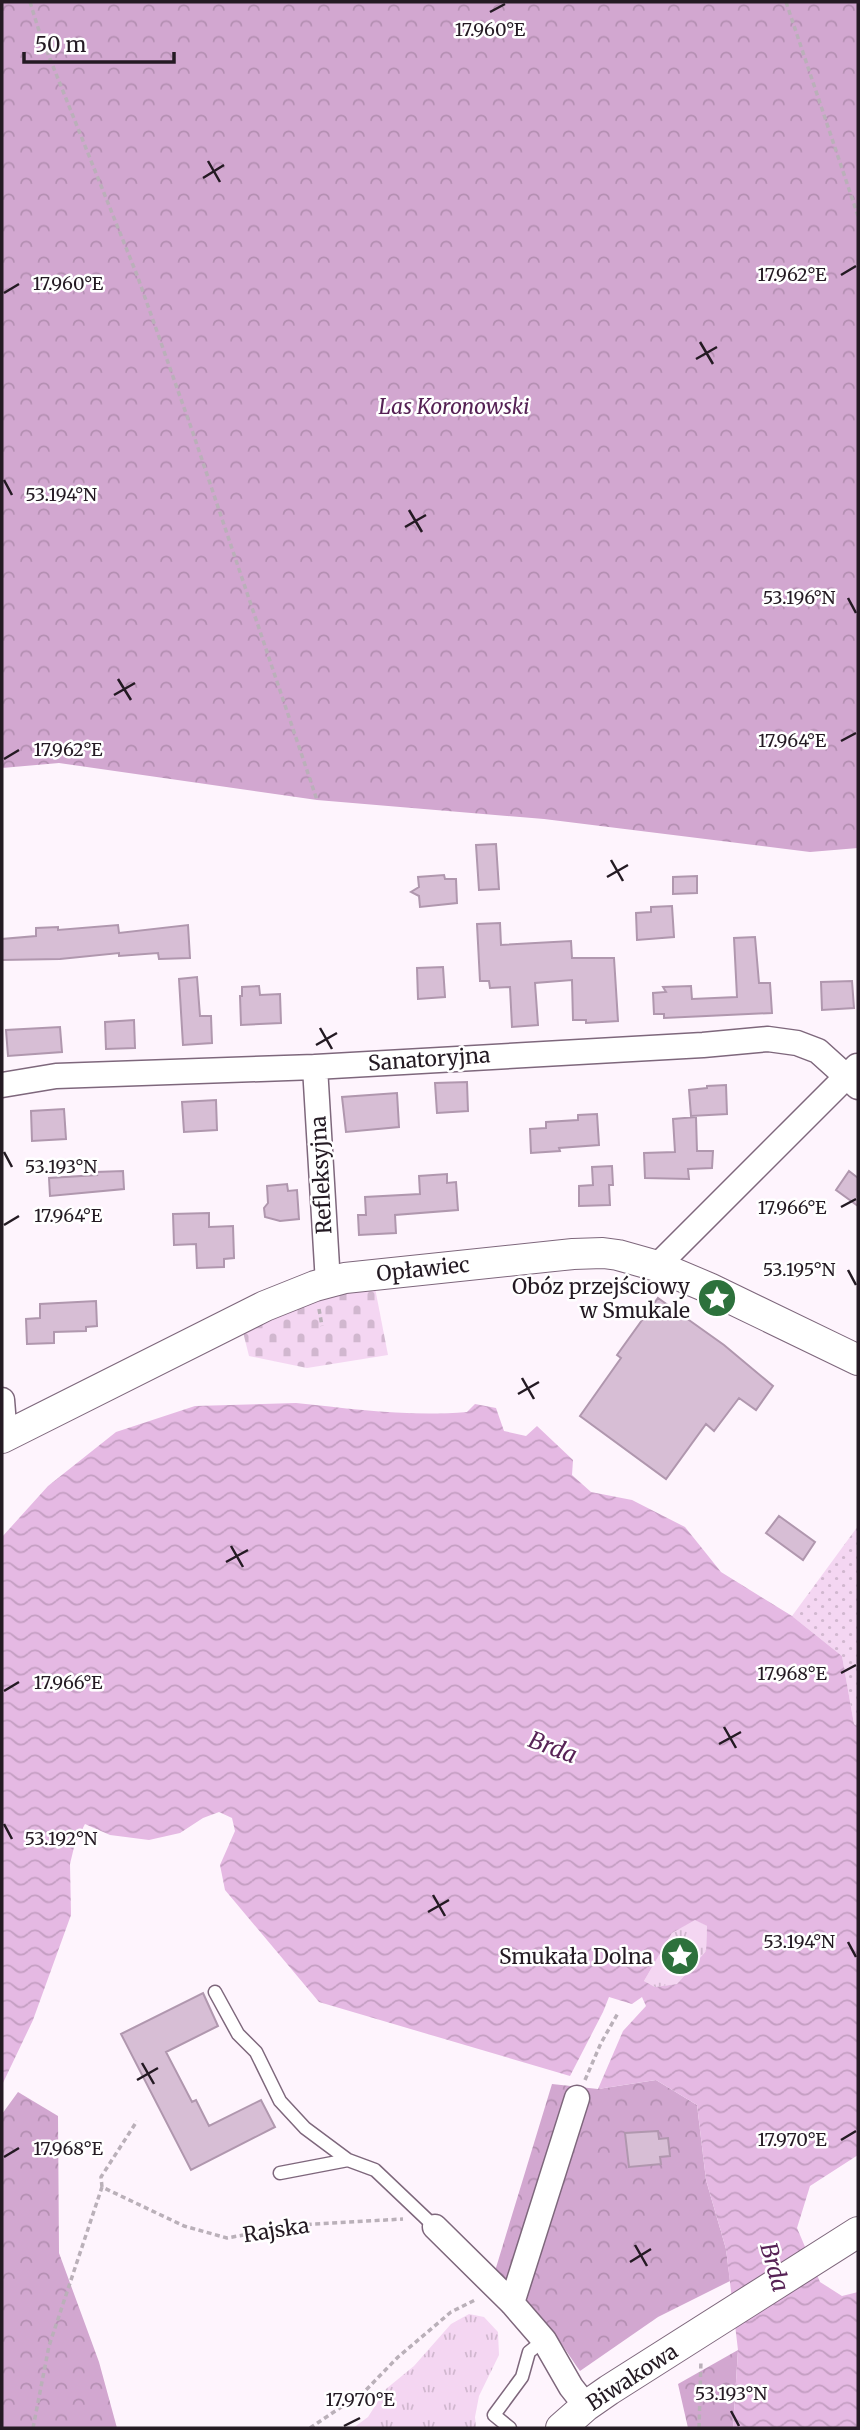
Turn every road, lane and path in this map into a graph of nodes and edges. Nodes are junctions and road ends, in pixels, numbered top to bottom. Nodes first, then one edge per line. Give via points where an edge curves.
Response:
1 (30, 2) edge
2 (786, 2) edge
3 (858, 216) edge
4 (317, 800) dead end
5 (315, 1067) junction
6 (854, 1076) edge
7 (2, 1085) edge
8 (657, 1266) junction
9 (328, 1283) junction
10 (858, 1360) edge
11 (2, 1400) edge
12 (3, 1437) edge
13 (215, 1992) dead end
14 (618, 2013) dead end
15 (577, 2098) joint
16 (137, 2121) dead end
17 (348, 2160) junction
18 (280, 2173) dead end
19 (102, 2187) junction
20 (436, 2227) junction
21 (858, 2232) edge
22 (505, 2297) junction
23 (544, 2340) junction
24 (704, 2340) junction
25 (586, 2406) junction
26 (33, 2428) edge
27 (310, 2428) edge
28 (510, 2428) edge
29 (561, 2428) edge
30 (699, 2428) edge

1 - 4 path via 142,288
2 - 3 path
5 - 6 street, Sanatoryjna via 768,1039 818,1051
5 - 7 street, Sanatoryjna via 56,1076
5 - 9 street, Refleksyjna
6 - 8 street, Sanatoryjna
8 - 9 street, Opławiec via 618,1255 587,1253
8 - 10 street, Opławiec
9 - 12 street, Opławiec via 265,1306
11 - 12 street
13 - 17 lane via 238,2034 256,2052 280,2101 305,2128
14 - 15 path
15 - 22 street
16 - 19 path via 101,2177
17 - 18 lane
17 - 20 lane via 375,2170
19 - 20 path, Rajska via 184,2226 227,2238 298,2225 401,2218
19 - 26 path via 49,2346
20 - 22 street
21 - 24 street, Biwakowa
22 - 23 street
22 - 27 path via 473,2300 451,2312 365,2391
23 - 25 street
23 - 28 lane via 529,2352 522,2376 494,2415
24 - 25 street, Biwakowa
24 - 30 path
25 - 29 street, Biwakowa

